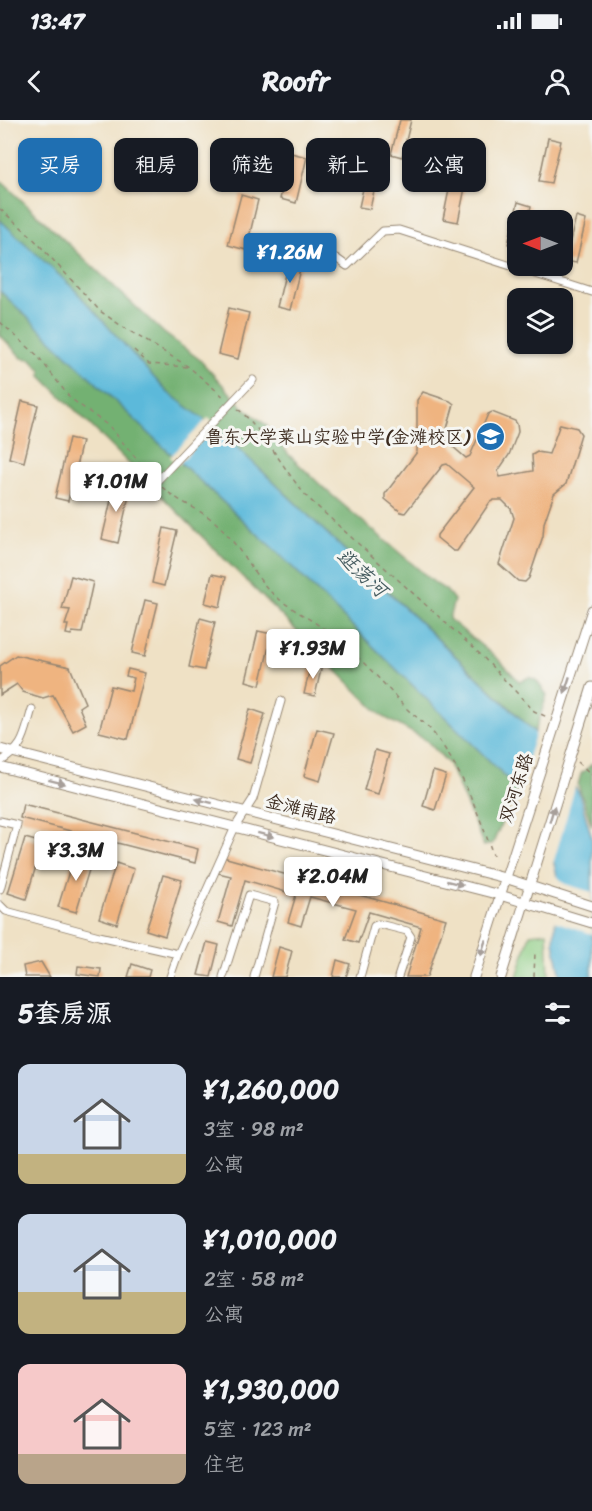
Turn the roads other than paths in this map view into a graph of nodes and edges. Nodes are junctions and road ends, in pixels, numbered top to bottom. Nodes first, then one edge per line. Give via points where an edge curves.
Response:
1 (336, 258) dead end
2 (592, 292) edge
3 (253, 380) dead end
4 (156, 482) road end
5 (592, 610) edge
6 (592, 687) edge
7 (281, 700) dead end
8 (33, 709) dead end
9 (0, 749) edge
10 (15, 753) junction
11 (0, 762) edge
12 (0, 767) edge
13 (244, 812) junction
14 (0, 821) edge
15 (235, 827) junction
16 (505, 878) junction
17 (529, 886) junction
18 (0, 889) edge
19 (500, 895) junction
20 (525, 903) junction
21 (0, 905) edge
22 (592, 906) edge
23 (592, 923) edge
24 (178, 954) junction
25 (170, 977) edge
26 (223, 977) edge
27 (254, 977) edge
28 (360, 977) edge
29 (398, 977) edge
30 (474, 977) edge
31 (501, 977) edge

1 - 2 street via 347,266 383,231 399,230
3 - 4 street
5 -> 16 street, 双河东路
17 -> 6 street via 573,761
7 - 13 street via 253,799
8 - 10 street
9 - 10 street, 金滩南路
10 - 11 street
13 -> 10 street, 金滩南路
12 -> 15 street, 金滩南路
13 - 15 street
13 - 16 street, 金滩南路
14 - 18 street via 17,825
15 -> 19 street, 金滩南路
15 - 24 street
16 - 17 street, 金滩南路
16 - 19 street, 双河东路
17 - 20 street
17 - 22 street, 金滩南路
19 - 20 street, 金滩南路
19 -> 30 street, 双河东路
20 - 23 street, 金滩南路
20 - 31 street
21 - 24 street via 6,911
24 - 25 street
26 - 27 street via 249,895 275,902
28 - 29 street via 374,926 379,924 407,931 411,937

